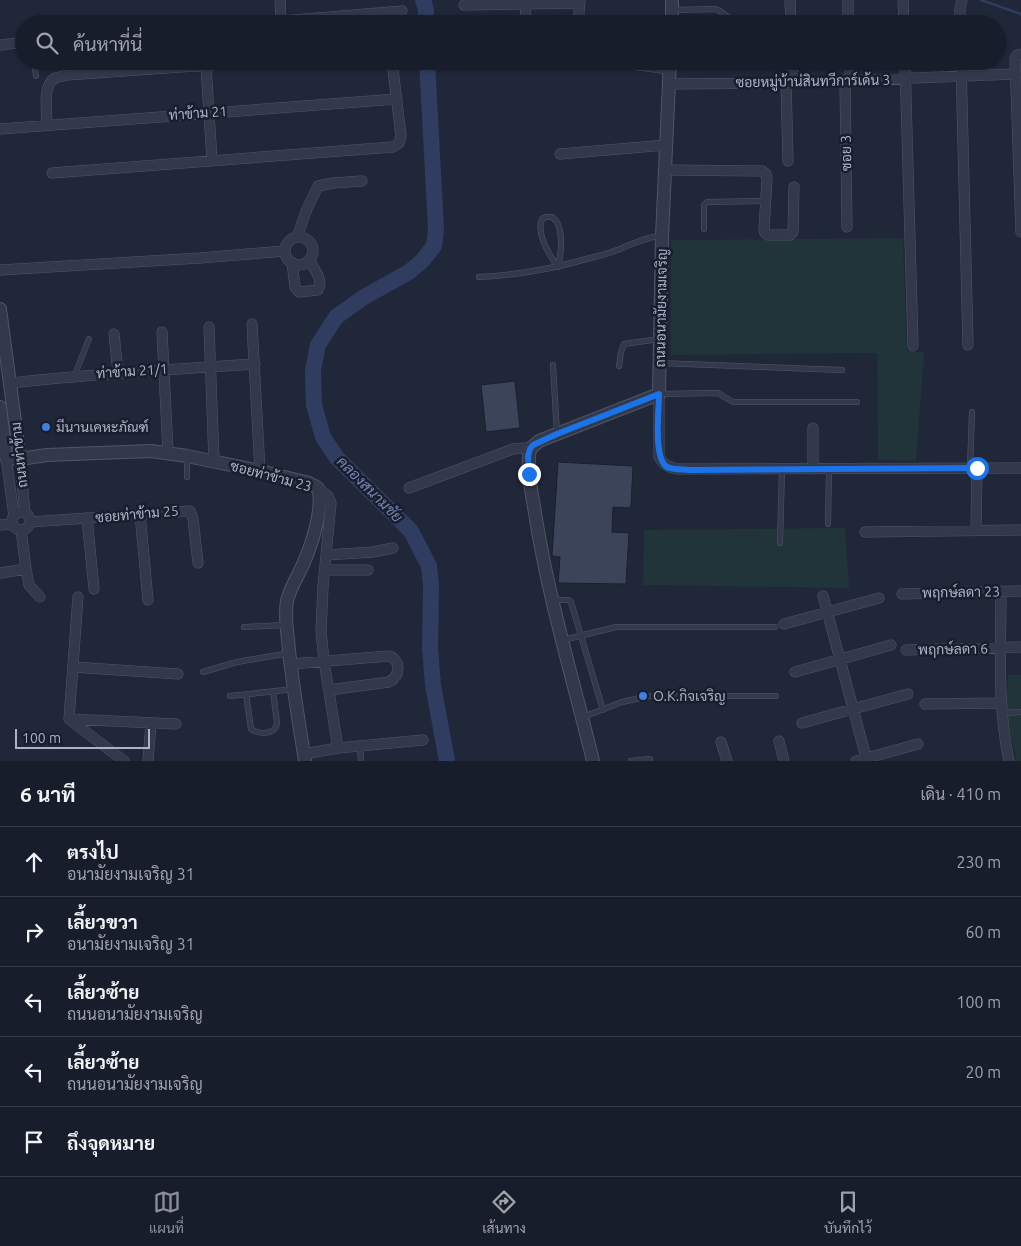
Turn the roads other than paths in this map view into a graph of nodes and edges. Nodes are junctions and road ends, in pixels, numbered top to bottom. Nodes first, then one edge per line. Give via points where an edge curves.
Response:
1 (280, 0) edge
2 (790, 0) edge
3 (848, 0) edge
4 (903, 0) edge
5 (525, 1) edge
6 (579, 1) edge
7 (962, 2) edge
8 (464, 5) dead end
9 (672, 5) edge
10 (402, 11) dead end
11 (281, 15) edge
12 (354, 15) edge
13 (526, 15) edge
14 (578, 15) edge
15 (725, 15) edge
16 (791, 15) edge
17 (848, 15) edge
18 (904, 15) edge
19 (961, 15) edge
20 (15, 43) edge
21 (0, 45) edge
22 (1021, 54) edge
23 (35, 70) edge
24 (144, 70) edge
25 (206, 70) edge
26 (393, 70) edge
27 (670, 70) edge
28 (792, 70) edge
29 (849, 70) edge
30 (905, 70) edge
31 (962, 70) edge
32 (1016, 74) junction
33 (962, 75) junction
34 (36, 76) dead end
35 (905, 78) junction
36 (848, 80) junction
37 (790, 83) junction
38 (669, 84) junction
39 (1019, 87) edge
40 (397, 99) junction
41 (209, 112) junction
42 (48, 124) junction
43 (0, 129) edge
44 (1020, 142) edge
45 (666, 146) junction
46 (560, 154) dead end
47 (212, 160) junction
48 (788, 161) dead end
49 (665, 170) junction
50 (52, 173) dead end
51 (362, 181) dead end
52 (794, 187) dead end
53 (1020, 197) edge
54 (765, 201) junction
55 (847, 227) dead end
56 (704, 229) dead end
57 (1021, 232) edge
58 (662, 236) junction
59 (297, 237) junction
60 (285, 251) junction
61 (309, 260) junction
62 (292, 262) junction
63 (558, 268) junction
64 (0, 270) edge
65 (479, 277) dead end
66 (0, 308) edge
67 (252, 324) dead end
68 (209, 327) dead end
69 (162, 332) dead end
70 (114, 334) dead end
71 (89, 339) dead end
72 (659, 339) junction
73 (968, 345) dead end
74 (913, 346) dead end
75 (659, 363) junction
76 (255, 364) junction
77 (553, 365) dead end
78 (619, 366) dead end
79 (211, 367) junction
80 (163, 369) junction
81 (842, 370) dead end
82 (118, 372) junction
83 (76, 376) junction
84 (10, 383) junction
85 (659, 394) junction
86 (857, 402) dead end
87 (0, 407) edge
88 (972, 412) dead end
89 (813, 428) dead end
90 (557, 434) junction
91 (530, 449) junction
92 (168, 452) junction
93 (188, 456) junction
94 (6, 457) junction
95 (20, 458) junction
96 (214, 461) junction
97 (974, 468) junction
98 (1021, 468) edge
99 (782, 469) junction
100 (813, 469) junction
101 (829, 469) junction
102 (260, 471) junction
103 (187, 477) dead end
104 (318, 488) junction
105 (409, 488) dead end
106 (140, 514) junction
107 (87, 518) junction
108 (18, 521) junction
109 (828, 524) dead end
110 (0, 525) edge
111 (976, 530) junction
112 (1021, 530) edge
113 (865, 532) dead end
114 (780, 543) dead end
115 (394, 548) dead end
116 (326, 555) junction
117 (198, 564) dead end
118 (26, 569) junction
119 (325, 570) junction
120 (368, 570) dead end
121 (0, 573) edge
122 (94, 589) dead end
123 (1001, 591) junction
124 (1021, 591) edge
125 (902, 594) dead end
126 (823, 596) dead end
127 (40, 597) dead end
128 (78, 598) dead end
129 (879, 598) dead end
130 (148, 600) dead end
131 (552, 600) junction
132 (828, 613) junction
133 (287, 625) junction
134 (780, 626) joint
135 (244, 627) dead end
136 (581, 636) junction
137 (562, 640) junction
138 (891, 645) dead end
139 (1000, 647) junction
140 (1021, 647) edge
141 (906, 650) dead end
142 (290, 658) junction
143 (840, 660) junction
144 (324, 661) junction
145 (73, 667) junction
146 (203, 672) dead end
147 (795, 672) dead end
148 (178, 674) dead end
149 (294, 689) junction
150 (329, 690) junction
151 (272, 691) junction
152 (246, 694) junction
153 (908, 694) dead end
154 (230, 696) dead end
155 (776, 696) dead end
156 (925, 704) dead end
157 (1001, 708) junction
158 (855, 709) junction
159 (603, 710) junction
160 (1021, 712) edge
161 (582, 717) junction
162 (69, 719) junction
163 (151, 723) junction
164 (802, 723) dead end
165 (176, 724) dead end
166 (423, 740) dead end
167 (779, 741) dead end
168 (721, 742) dead end
169 (918, 744) dead end
170 (360, 746) junction
171 (338, 748) junction
172 (110, 757) edge
173 (304, 757) edge
174 (650, 760) dead end
175 (867, 760) edge
176 (124, 761) edge
177 (148, 761) edge
178 (361, 761) edge
179 (593, 761) edge
180 (631, 761) edge
181 (727, 761) edge
182 (784, 761) edge
183 (856, 761) edge
184 (1009, 761) edge

1 - 11 street
2 - 16 street
3 - 17 street
4 - 18 street
5 - 6 street
5 - 8 street
5 - 13 street
6 - 14 street
7 - 19 street
9 - 15 lane via 715,9
10 - 12 street
20 - 21 street
22 - 32 street via 1015,59
23 - 34 lane
24 - 42 street via 54,78 48,85
25 - 41 street
26 - 40 street
27 - 38 street, ถนนอนามัยงามเจริญ
28 - 37 street
29 - 36 street, ซอย 3
30 - 35 street
31 - 33 street
32 - 33 street, ซอยหมู่บ้าน่สินทวีการ์เด้น 3
32 - 39 street
33 - 35 street, ซอยหมู่บ้าน่สินทวีการ์เด้น 3
33 - 73 street
35 - 36 street, ซอยหมู่บ้าน่สินทวีการ์เด้น 3
35 - 74 street
36 - 37 street, ซอยหมู่บ้าน่สินทวีการ์เด้น 3
36 - 55 street, ซอย 3
37 - 38 street, ซอยหมู่บ้าน่สินทวีการ์เด้น 3
37 - 48 street
38 - 45 street, ถนนอนามัยงามเจริญ
39 - 44 street
40 - 41 street, ท่าข้าม 21
40 - 47 street via 401,136 399,143 393,146
41 - 42 street, ท่าข้าม 21
41 - 47 street
42 - 43 street, ท่าข้าม 21
44 - 53 street
45 - 46 street
45 - 49 street, ถนนอนามัยงามเจริญ
47 - 50 street
49 - 54 street via 762,171 767,179
49 - 58 street, ถนนอนามัยงามเจริญ
51 - 59 street via 318,186
52 - 54 street via 794,227 790,235 765,233
53 - 57 street
54 - 56 lane via 707,202 704,205
58 - 63 lane
58 - 72 street, ถนนอนามัยงามเจริญ
59 - 60 street via 290,240
59 - 61 street via 310,242 313,251
60 - 62 street
60 - 64 street
61 - 62 street via 299,265
61 - 62 street via 319,278 318,290 299,292 295,287
63 - 63 lane via 561,251 558,224 552,217 546,217 542,219 541,226 546,248
63 - 65 lane
66 - 84 street, ถนนท่าข้าม
67 - 76 street
68 - 79 street
69 - 80 street
70 - 82 street
71 - 83 lane
72 - 75 street, ถนนอนามัยงามเจริญ
72 - 78 lane via 624,344
75 - 81 lane
75 - 85 street, ถนนอนามัยงามเจริญ
76 - 79 street, ท่าข้าม 21/1
76 - 102 street
77 - 90 lane
79 - 80 street, ท่าข้าม 21/1
79 - 96 street
80 - 82 street, ท่าข้าม 21/1
80 - 92 street
82 - 83 street, ท่าข้าม 21/1
83 - 84 street, ท่าข้าม 21/1
84 - 95 street, ถนนท่าข้าม
85 - 86 lane via 718,393 738,402
85 - 90 street
85 - 99 street via 658,450 662,463 668,467 690,470
87 - 94 street, ถนนท่าข้าม
88 - 97 lane
89 - 100 street
90 - 91 street
91 - 105 street via 513,449
91 - 131 street via 531,491
92 - 93 street, ซอยท่าข้าม 23
92 - 95 street, ซอยท่าข้าม 23 via 138,450
93 - 96 street, ซอยท่าข้าม 23
93 - 103 lane
94 - 95 street, ซอยท่าข้าม 23
94 - 108 street, ถนนท่าข้าม
95 - 108 street, ถนนท่าข้าม
96 - 102 street, ซอยท่าข้าม 23
97 - 98 street
97 - 101 street
97 - 111 street
99 - 100 street
99 - 114 lane
100 - 101 street
101 - 109 lane
102 - 104 street, ซอยท่าข้าม 23
104 - 116 street via 328,496 330,503
104 - 133 street, ซอยท่าข้าม 23 via 320,504 314,532 288,599
106 - 107 street, ซอยท่าข้าม 25
106 - 117 street, ซอยท่าข้าม 25 via 190,511 194,519
106 - 130 street
107 - 108 street, ซอยท่าข้าม 25
107 - 122 street
108 - 110 street
108 - 118 street
111 - 112 street
111 - 113 street
115 - 116 street
116 - 119 street
118 - 121 street
118 - 127 street via 29,585
119 - 120 street
119 - 144 street via 321,632
123 - 124 street, พฤกษ์ลดา 23
123 - 125 street, พฤกษ์ลดา 23
123 - 139 street
126 - 132 street
128 - 145 street
129 - 132 street
131 - 136 lane via 571,602
131 - 137 street
132 - 134 street
132 - 143 street
133 - 135 lane
133 - 142 street, ซอยท่าข้าม 23
134 - 136 lane via 616,627
136 - 137 lane
136 - 159 lane
137 - 161 street
138 - 143 street
139 - 140 street, พฤกษ์ลดา 6
139 - 141 street, พฤกษ์ลดา 6
139 - 157 street
142 - 144 street
142 - 146 lane via 237,662
142 - 149 street, ซอยท่าข้าม 23
143 - 147 street
143 - 158 street
144 - 150 street
144 - 150 street via 389,656 397,662 398,674 389,682
145 - 148 street
145 - 162 street
149 - 151 lane
149 - 173 street, ซอยท่าข้าม 23
150 - 171 street
151 - 152 lane
151 - 152 lane via 277,723 271,732 258,733 251,729
152 - 154 lane
153 - 158 street
155 - 159 lane via 649,696
156 - 157 street
157 - 160 lane
157 - 184 street
158 - 164 street
158 - 175 street
159 - 161 lane
161 - 179 street
162 - 163 street
162 - 172 street
163 - 165 street
163 - 177 street
166 - 170 street
167 - 182 street
168 - 181 street
169 - 175 street
170 - 171 street
170 - 178 lane
171 - 173 street
172 - 176 street
174 - 180 lane
175 - 183 street

